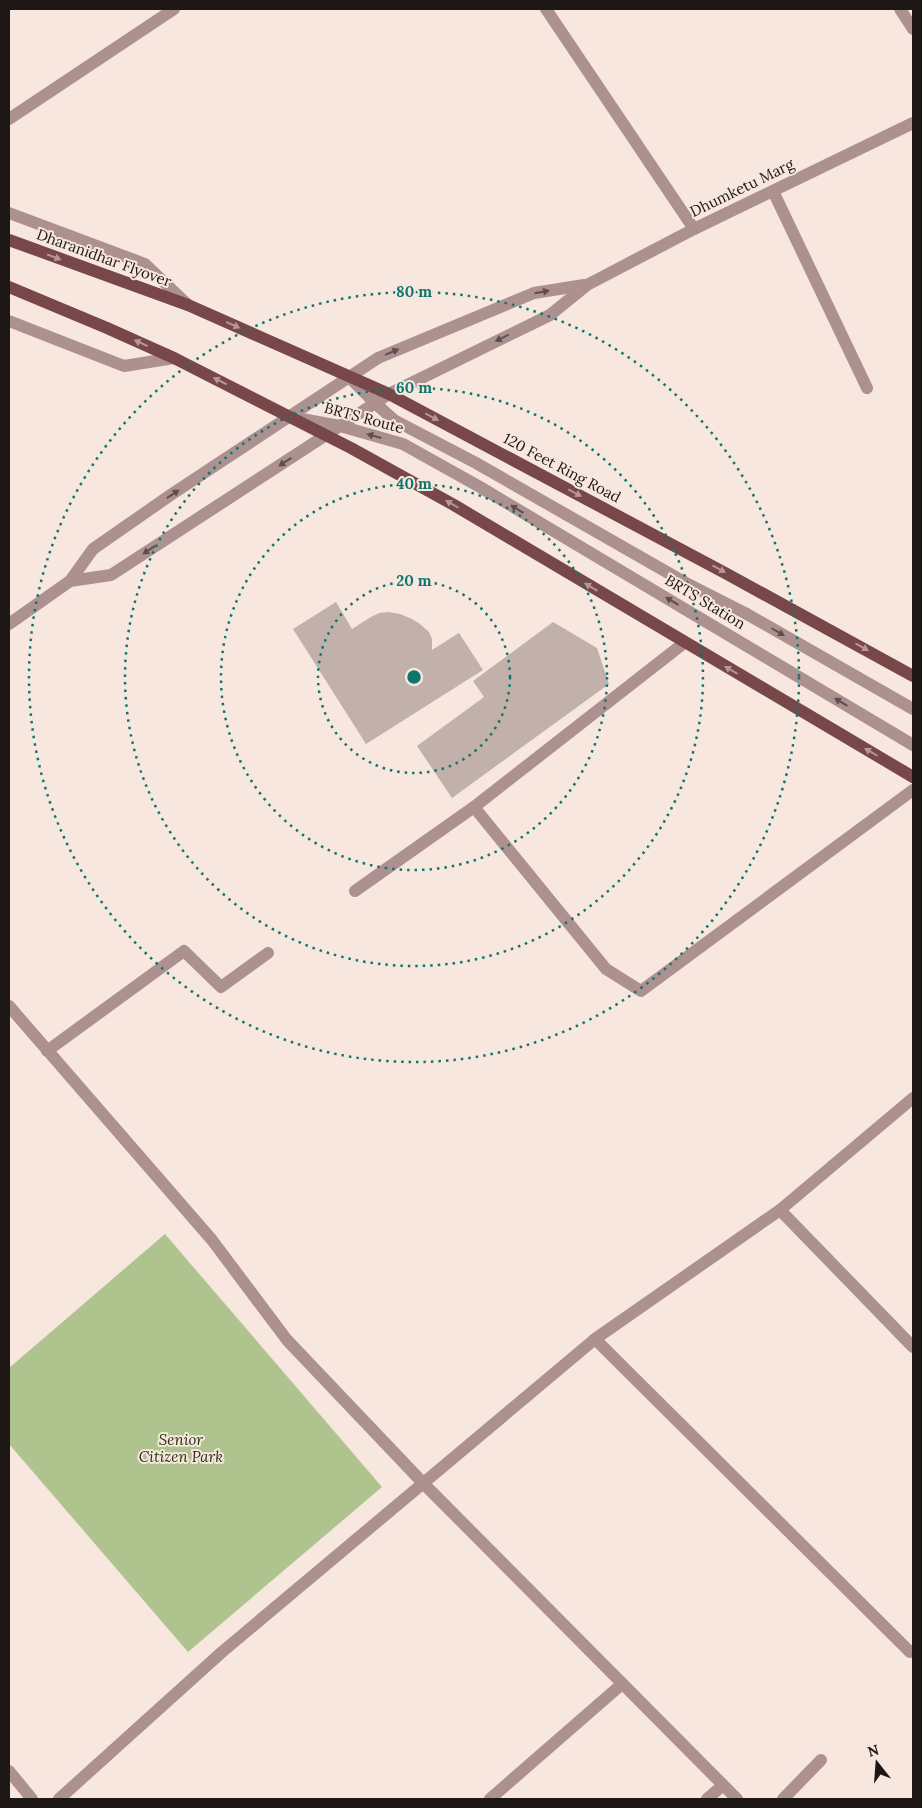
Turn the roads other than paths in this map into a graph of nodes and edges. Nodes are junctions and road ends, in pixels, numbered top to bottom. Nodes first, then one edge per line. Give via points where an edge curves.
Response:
1 (174, 9) edge
2 (546, 9) edge
3 (900, 9) edge
4 (913, 29) edge
5 (9, 119) edge
6 (913, 123) edge
7 (773, 191) junction
8 (9, 213) edge
9 (694, 229) junction
10 (9, 240) edge
11 (587, 284) junction
12 (9, 287) edge
13 (188, 305) junction
14 (9, 321) edge
15 (174, 358) junction
16 (350, 377) junction
17 (867, 388) dead end
18 (389, 394) junction
19 (375, 403) junction
20 (290, 416) junction
21 (340, 426) junction
22 (326, 436) junction
23 (476, 463) joint
24 (480, 487) joint
25 (70, 581) junction
26 (9, 624) edge
27 (684, 643) junction
28 (913, 676) edge
29 (913, 709) edge
30 (913, 745) edge
31 (913, 777) edge
32 (913, 790) edge
33 (474, 807) junction
34 (355, 891) dead end
35 (268, 953) dead end
36 (9, 1006) edge
37 (48, 1051) junction
38 (913, 1098) edge
39 (780, 1210) junction
40 (595, 1339) junction
41 (913, 1347) edge
42 (423, 1483) junction
43 (910, 1652) dead end
44 (622, 1684) junction
45 (821, 1760) dead end
46 (9, 1771) edge
47 (722, 1786) junction
48 (32, 1799) edge
49 (60, 1799) edge
50 (490, 1799) edge
51 (707, 1799) edge
52 (737, 1799) edge
53 (783, 1799) edge

1 - 5 street
2 - 9 street
3 - 4 street
6 - 7 street, Dhumketu Marg
7 - 9 street, Dhumketu Marg
7 - 17 street
8 - 13 street via 145,264
9 - 11 street, Dhumketu Marg
10 -> 13 main road, Dharanidhar Flyover
16 -> 11 street via 378,358 534,294
11 -> 18 street via 550,315
15 -> 12 main road
13 -> 16 main road, 120 Feet Ring Road
14 - 15 street via 124,366
20 -> 15 main road
16 - 18 main road, 120 Feet Ring Road
16 - 19 street, BRTS Route
16 - 20 street
18 - 19 street
18 -> 28 main road, 120 Feet Ring Road
19 - 21 street
19 - 23 street, BRTS Route via 394,420
20 - 21 street, BRTS Route
20 - 22 main road
25 -> 20 street via 93,549
21 - 22 street
24 -> 21 street, BRTS Route via 403,444
22 -> 25 street via 110,574
27 -> 22 main road via 454,505
23 -> 29 street, BRTS Station
30 -> 24 street, BRTS Station
25 - 26 street
31 -> 27 main road
27 - 33 street
32 - 33 street via 641,991 606,969
33 - 34 street
35 - 37 street via 221,987 184,951
36 - 37 street
37 - 42 street via 212,1240 287,1340
38 - 39 street
39 - 40 street
39 - 41 street
40 - 42 street
40 - 43 street
42 - 44 street
42 - 49 street via 222,1652
44 - 47 street
44 - 50 street
45 - 53 street
46 - 48 street
47 - 51 street
47 - 52 street

